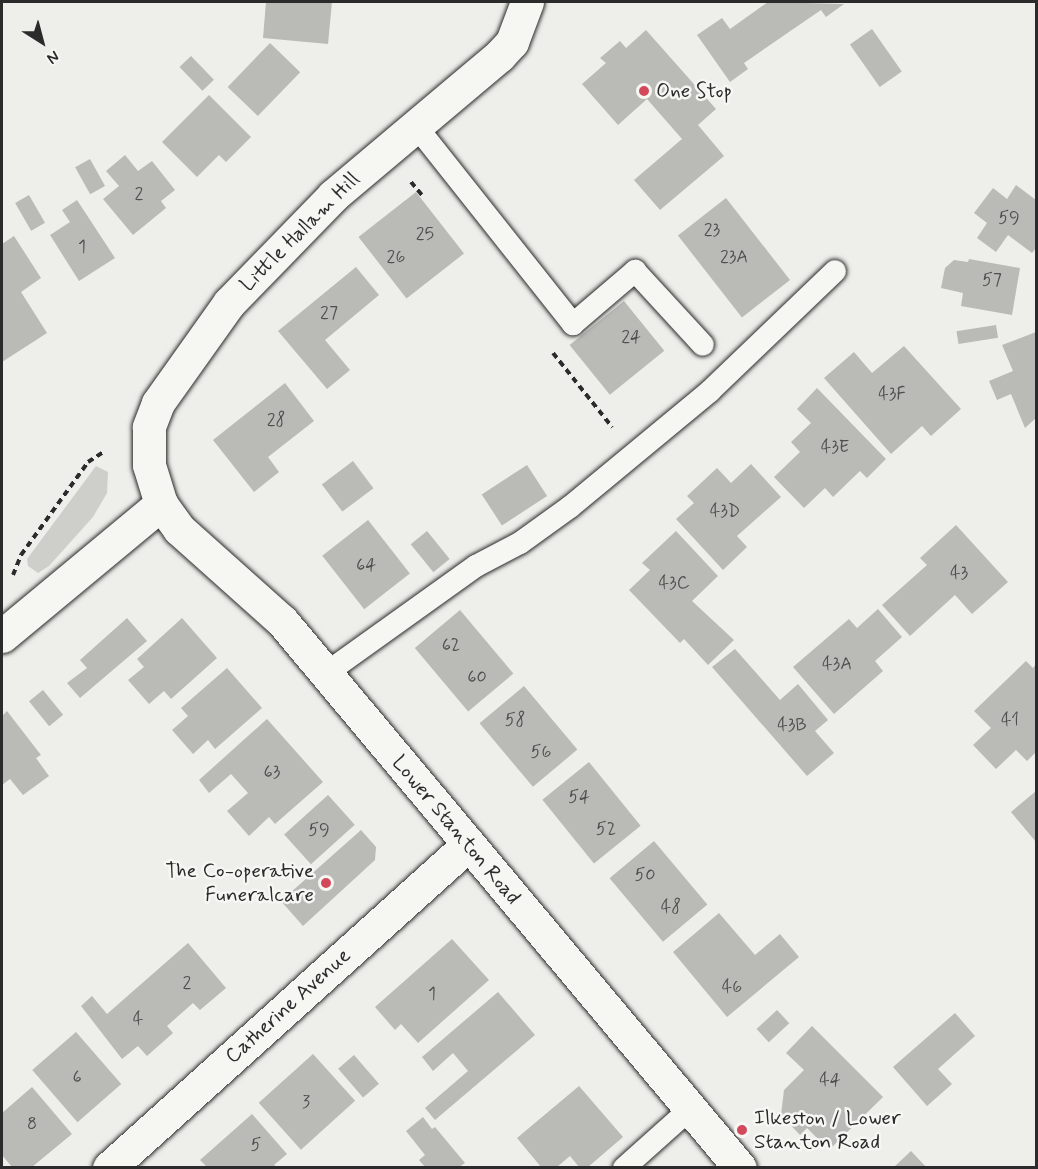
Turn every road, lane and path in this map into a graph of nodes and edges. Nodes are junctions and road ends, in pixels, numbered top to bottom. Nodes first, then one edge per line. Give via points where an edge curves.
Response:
1 (527, 2) edge
2 (416, 126) junction
3 (835, 270) dead end
4 (703, 345) dead end
5 (105, 451) dead end
6 (161, 504) junction
7 (13, 579) dead end
8 (2, 636) edge
9 (325, 674) junction
10 (468, 845) junction
11 (690, 1109) junction
12 (109, 1167) edge
13 (624, 1167) edge
14 (740, 1167) edge

1 - 2 main road, Little Hallam Hill via 512,42
2 - 4 lane via 573,324 635,271
2 - 6 main road, Little Hallam Hill via 289,238 229,303 171,380 158,404 148,445 153,485
3 - 9 lane via 710,391 570,507 520,543 476,566
5 - 7 path via 88,462 18,561
6 - 8 main road
6 - 9 main road, Lower Stanton Road via 192,543 268,606
9 - 10 main road, Lower Stanton Road
10 - 11 main road, Lower Stanton Road
10 - 12 main road, Catherine Avenue
11 - 13 lane
11 - 14 main road, Lower Stanton Road

